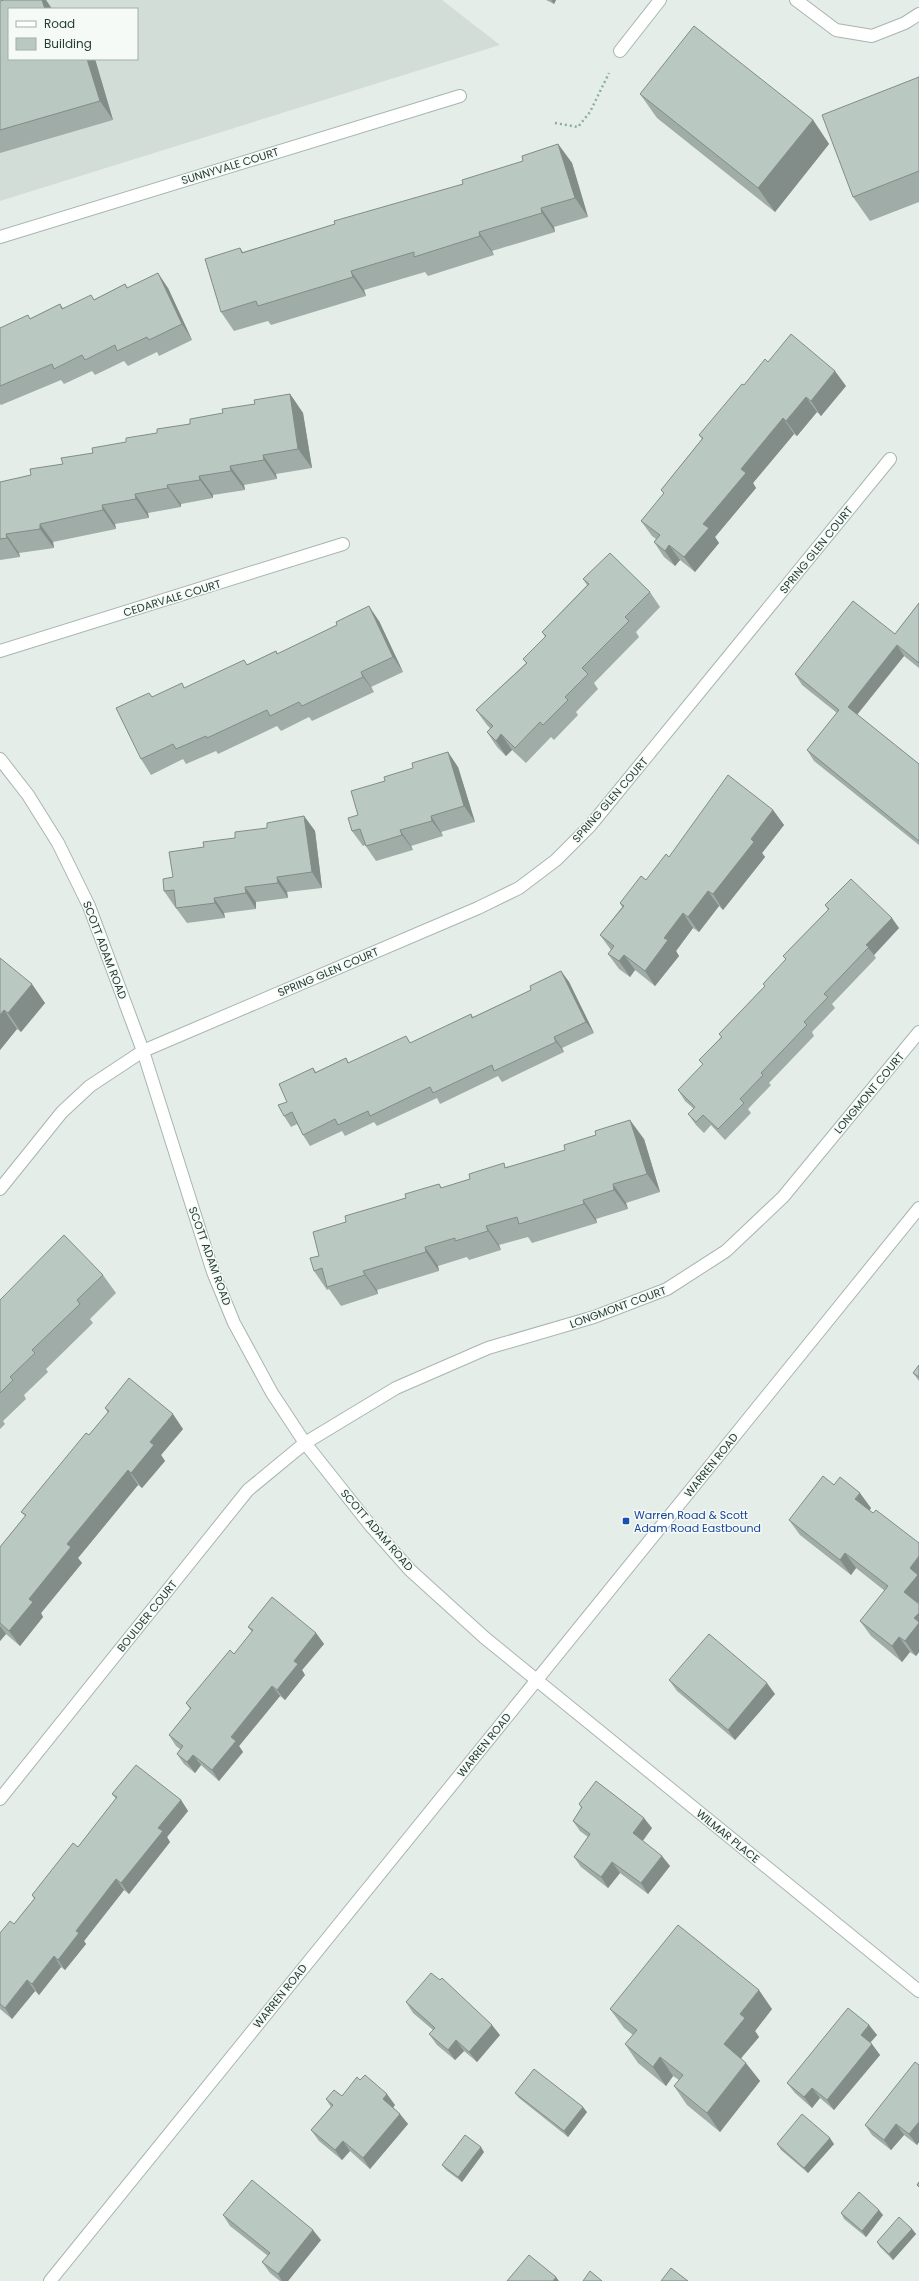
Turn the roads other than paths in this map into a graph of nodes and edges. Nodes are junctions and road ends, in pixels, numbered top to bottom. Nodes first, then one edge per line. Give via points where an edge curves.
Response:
1 (660, 0) edge
2 (796, 0) edge
3 (919, 14) edge
4 (620, 51) road end
5 (460, 96) dead end
6 (0, 237) edge
7 (890, 459) dead end
8 (343, 544) dead end
9 (0, 651) edge
10 (0, 759) edge
11 (919, 1032) edge
12 (143, 1051) junction
13 (0, 1189) edge
14 (919, 1208) edge
15 (305, 1443) junction
16 (537, 1680) junction
17 (0, 1799) edge
18 (919, 1992) edge
19 (50, 2281) edge

1 - 4 street
2 - 3 street via 836,30 872,36 905,23
5 - 6 street, SUNNYVALE COURT
7 - 12 street, SPRING GLEN COURT via 590,826 556,860 519,888 478,908
8 - 9 street, CEDARVALE COURT
10 - 12 street, SCOTT ADAM ROAD via 28,795 58,843 89,906
11 - 15 street, LONGMONT COURT via 783,1197 726,1251 667,1289 594,1317 488,1348 396,1388
12 - 13 street, SPRING GLEN COURT via 90,1086 62,1112
12 - 15 street, SCOTT ADAM ROAD via 213,1272 228,1309 272,1393
14 - 16 street, WARREN ROAD
15 - 16 street, SCOTT ADAM ROAD via 370,1525 410,1570 485,1638
15 - 17 street, BOULDER COURT via 248,1490
16 - 18 street, WILMAR PLACE
16 - 19 street, WARREN ROAD

